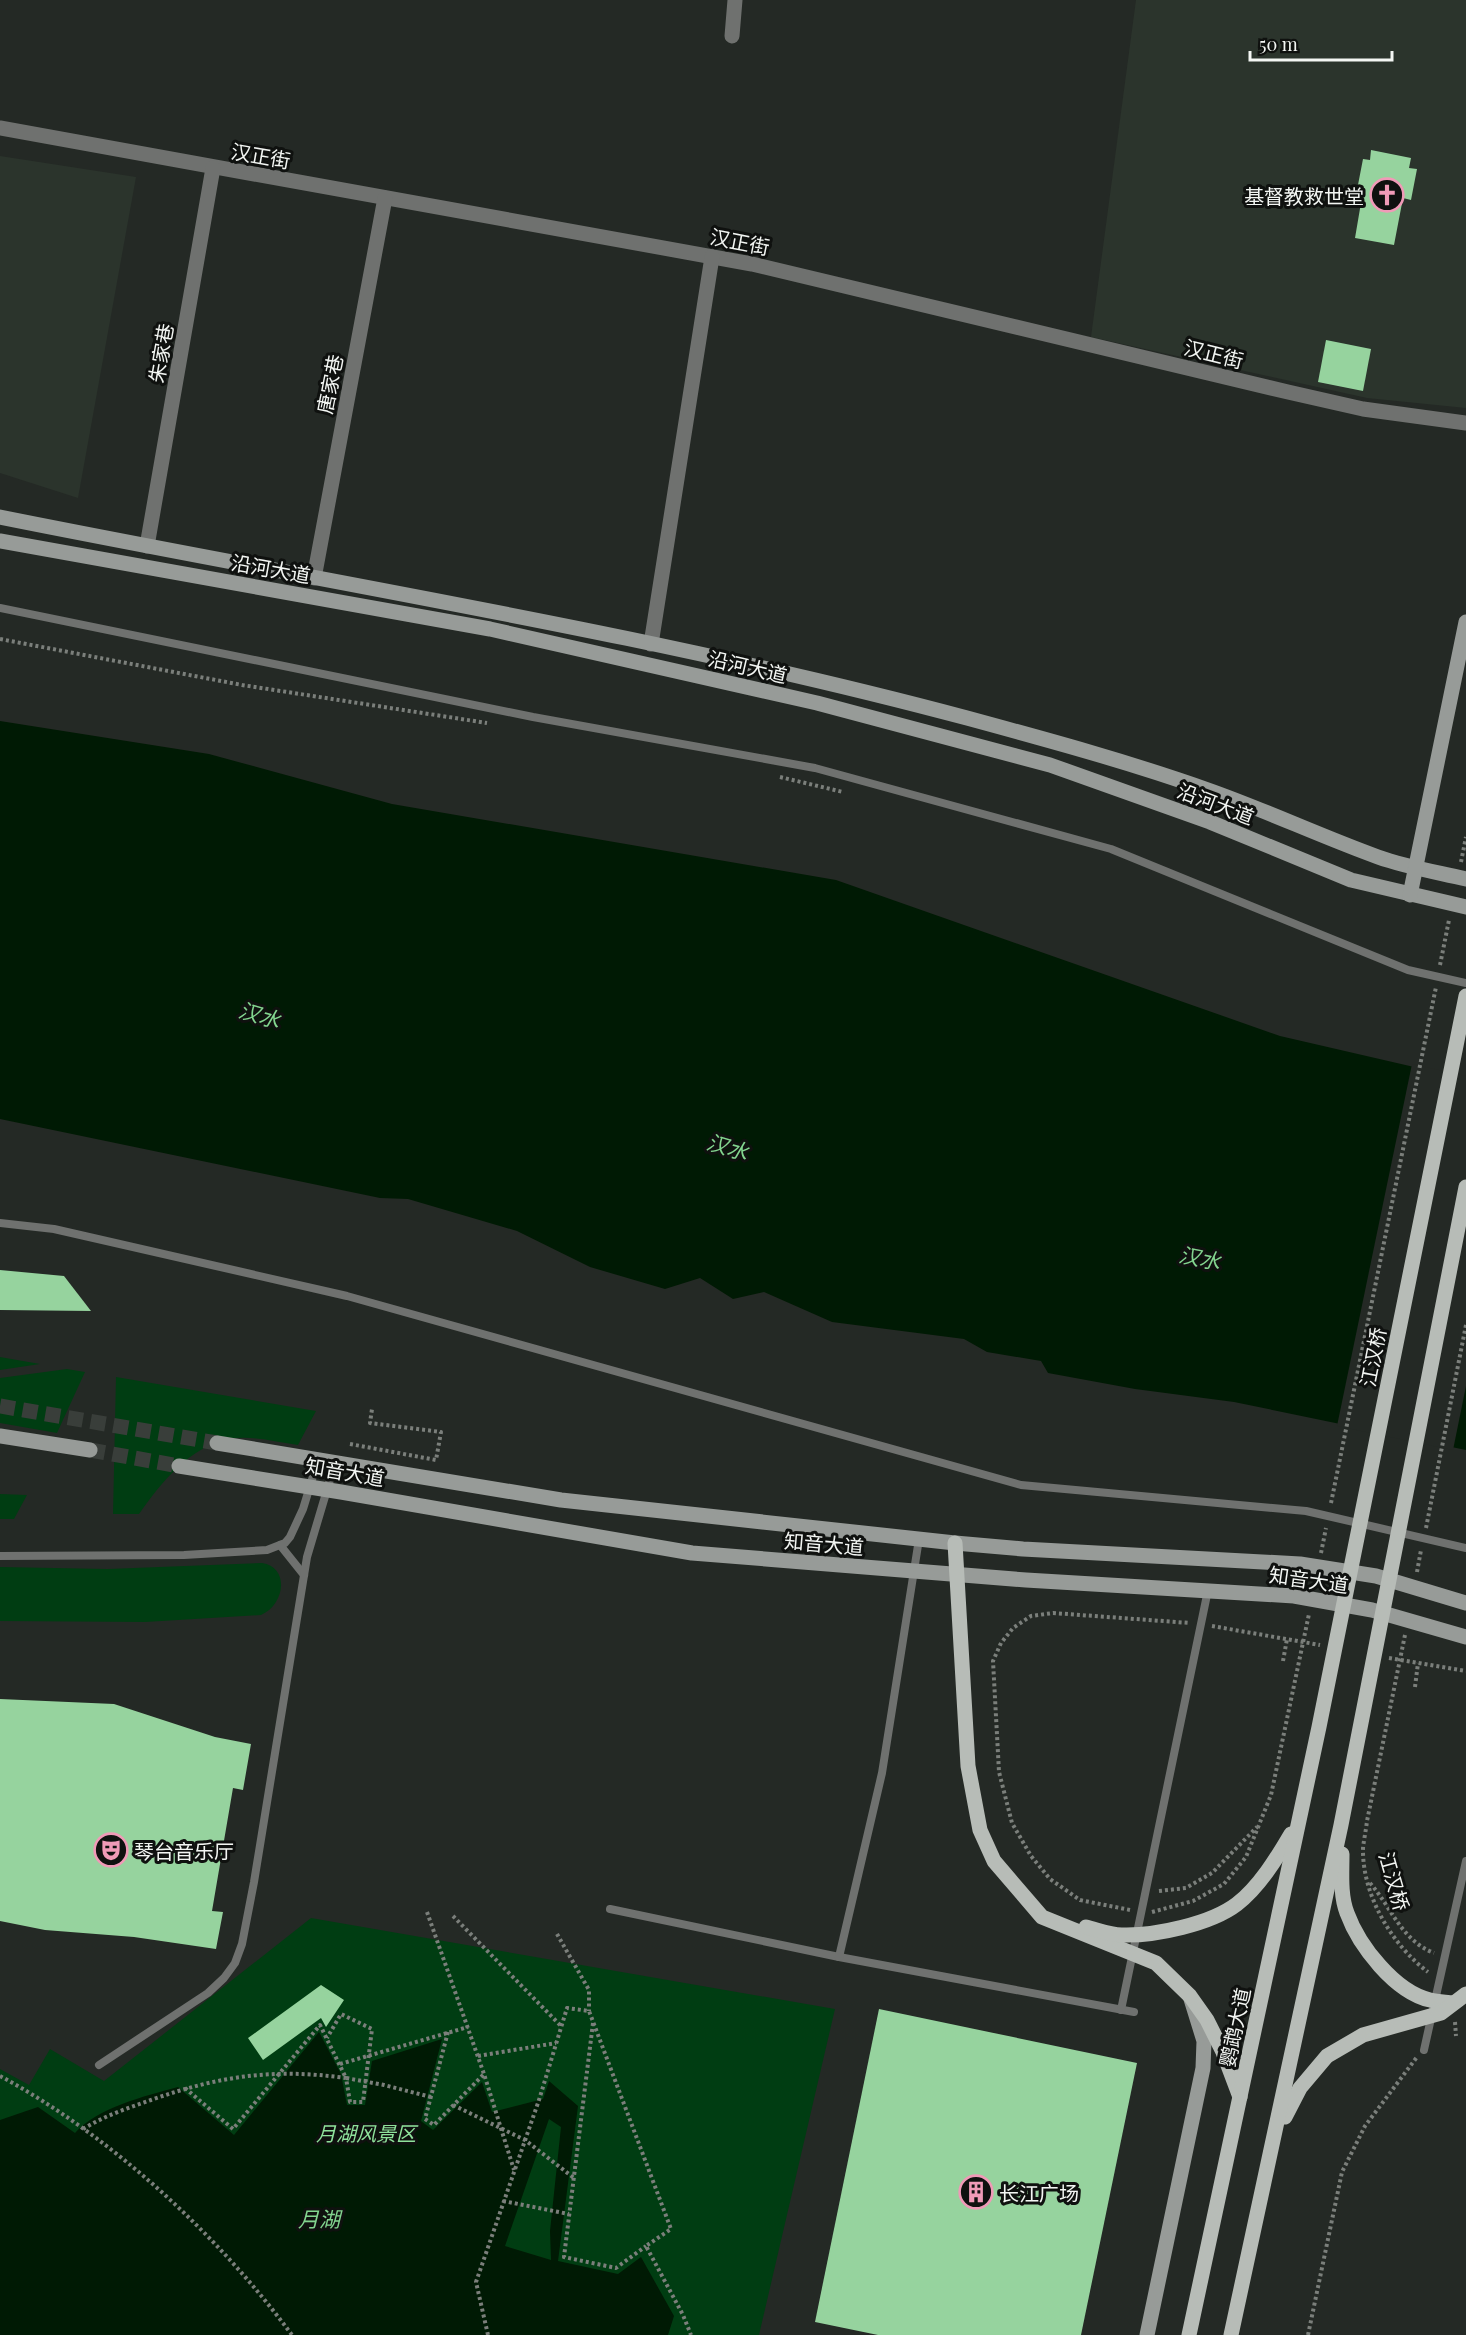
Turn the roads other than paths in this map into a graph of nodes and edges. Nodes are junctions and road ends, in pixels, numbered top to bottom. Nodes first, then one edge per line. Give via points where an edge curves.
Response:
1 (735, 0) edge
2 (732, 36) dead end
3 (0, 128) edge
4 (213, 168) junction
5 (385, 198) junction
6 (712, 257) junction
7 (1466, 423) edge
8 (0, 517) edge
9 (0, 541) edge
10 (147, 546) junction
11 (314, 578) junction
12 (0, 608) edge
13 (1466, 621) edge
14 (651, 644) junction
15 (1416, 868) junction
16 (1466, 879) edge
17 (1410, 895) junction
18 (1466, 907) edge
19 (1466, 983) edge
20 (1466, 996) edge
21 (1466, 1187) edge
22 (0, 1222) edge
23 (0, 1436) edge
24 (217, 1443) tunnel mouth
25 (90, 1450) tunnel mouth
26 (318, 1460) junction
27 (335, 1463) junction
28 (179, 1466) tunnel mouth
29 (310, 1486) junction
30 (327, 1489) junction
31 (919, 1539) junction
32 (955, 1543) junction
33 (280, 1545) junction
34 (1466, 1548) edge
35 (0, 1556) edge
36 (914, 1571) junction
37 (304, 1575) junction
38 (957, 1575) junction
39 (1208, 1590) junction
40 (1466, 1603) edge
41 (1466, 1637) edge
42 (1319, 1727) joint
43 (1299, 1819) junction
44 (1341, 1825) junction
45 (1466, 1862) edge
46 (610, 1909) dead end
47 (1042, 1917) junction
48 (839, 1957) junction
49 (1190, 1996) junction
50 (1460, 1999) edge
51 (1121, 2010) junction
52 (1134, 2012) dead end
53 (1424, 2050) road end
54 (99, 2065) dead end
55 (1240, 2097) junction
56 (1276, 2136) junction
57 (1147, 2335) edge
58 (1189, 2335) edge
59 (1231, 2335) edge

1 - 2 street
3 - 4 street, 汉正街
4 - 5 street, 汉正街
4 - 10 street, 朱家巷
5 - 6 street, 汉正街
5 - 11 street, 唐家巷
6 - 7 street, 汉正街 via 1363,409
6 - 14 street
8 - 10 main road, 沿河大道
9 - 17 main road, 沿河大道 via 490,629 817,703 1050,765 1210,822 1351,880
10 - 11 main road, 沿河大道
11 - 14 main road, 沿河大道
12 - 19 lane via 533,717 815,768 1112,849 1408,970
13 - 15 main road
14 - 15 main road, 沿河大道 via 780,672 1102,755 1209,790 1380,858
15 - 16 main road, 沿河大道
15 - 17 main road
17 - 18 main road, 沿河大道
20 - 42 main road, 江汉桥
21 - 44 main road
22 - 34 lane via 54,1229 347,1296 1021,1485 1306,1511
23 - 25 main road
24 - 26 main road, 知音大道
26 - 27 main road, 知音大道
26 - 29 lane
27 - 30 lane
27 - 31 main road, 知音大道 via 561,1500
28 - 29 main road, 知音大道
29 - 30 main road, 知音大道
29 - 33 lane via 295,1527
30 - 36 main road, 知音大道 via 692,1553
30 - 37 lane
31 - 32 main road, 知音大道
31 - 36 lane
32 - 38 main road
32 - 40 main road, 知音大道 via 1300,1564 1376,1576
33 - 35 lane via 267,1550 184,1555
33 - 37 lane
36 - 38 main road, 知音大道
36 - 48 lane via 882,1773
37 - 54 lane via 254,1882 235,1964 208,1993
38 - 39 main road, 知音大道
38 - 47 main road via 968,1766 980,1830 994,1861
39 - 41 main road, 知音大道 via 1336,1602
39 - 51 lane
42 - 43 main road, 鹦鹉大道
43 - 47 main road via 1264,1875 1237,1904 1200,1922 1164,1932 1121,1935
43 - 55 main road, 鹦鹉大道
44 - 50 main road via 1342,1885 1347,1912 1358,1936 1380,1967 1410,1992 1430,2000
44 - 56 main road
45 - 53 lane
46 - 48 lane
47 - 49 main road via 1156,1963
48 - 51 lane
49 - 55 main road via 1223,2052
49 - 57 main road via 1204,2041 1203,2068
50 - 56 main road via 1441,2013 1363,2035 1327,2056 1300,2088
51 - 52 lane
55 - 58 main road, 鹦鹉大道
56 - 59 main road

